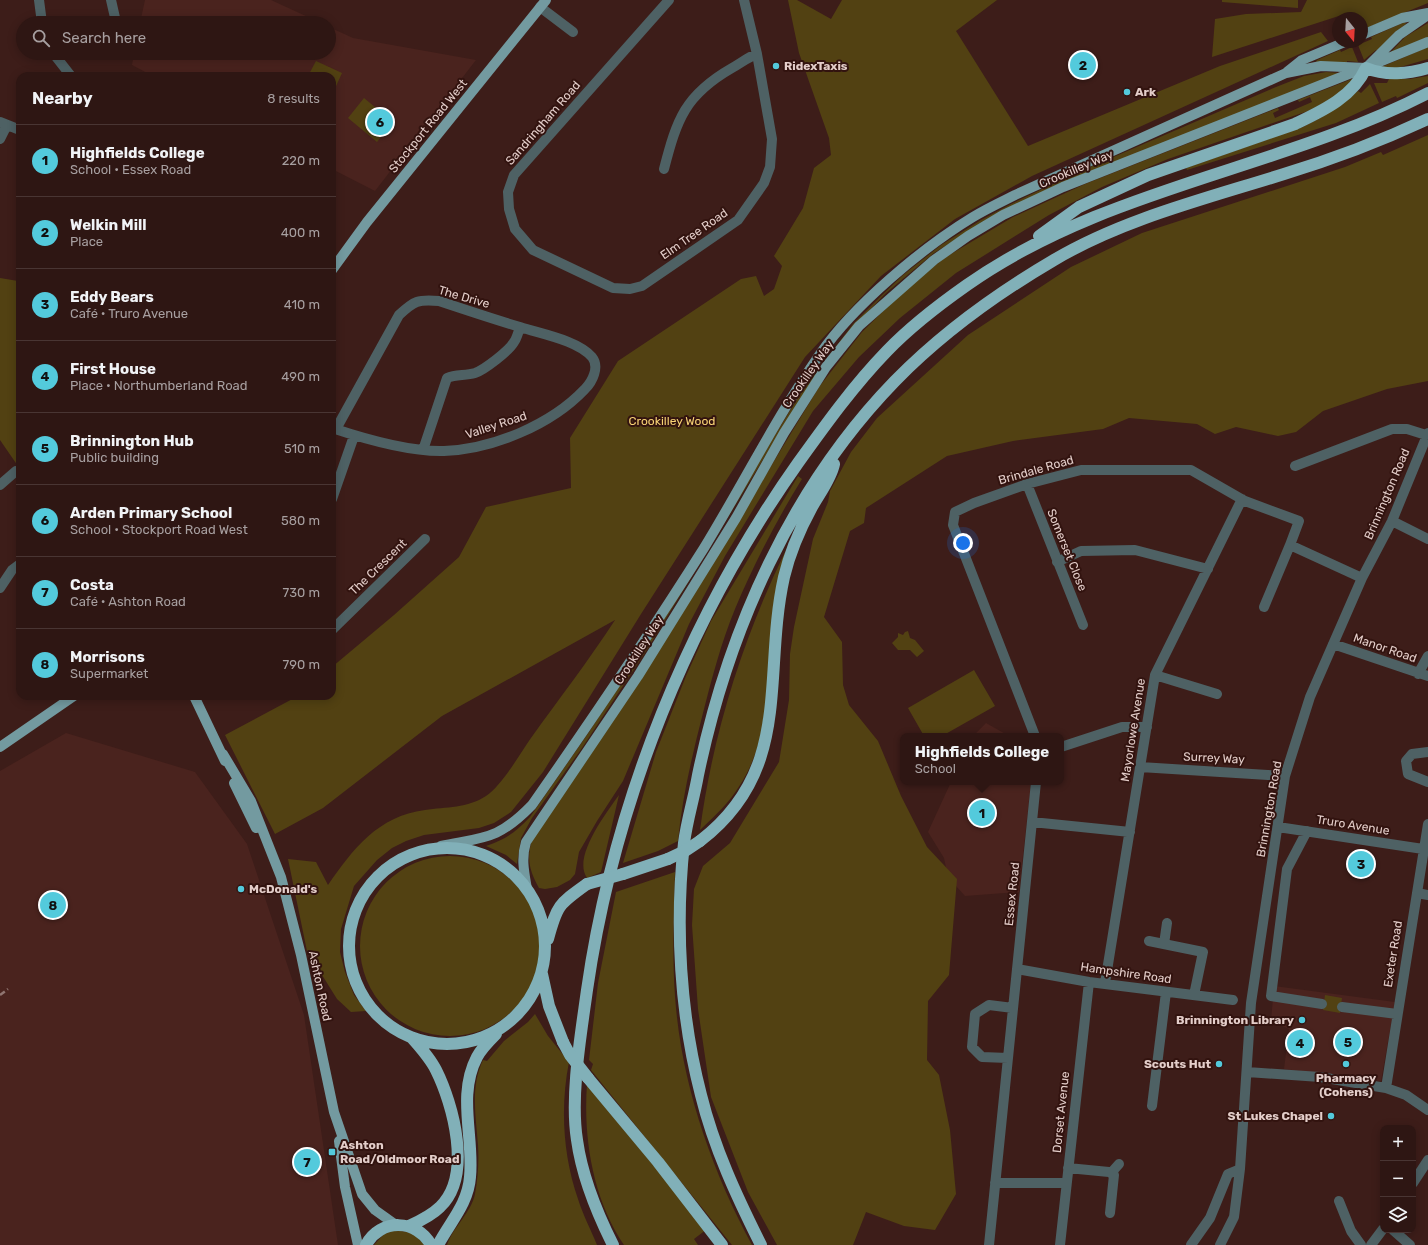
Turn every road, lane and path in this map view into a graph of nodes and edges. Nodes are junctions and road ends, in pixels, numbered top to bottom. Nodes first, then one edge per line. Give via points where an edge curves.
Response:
1 (39, 0) edge
2 (111, 0) edge
3 (669, 0) edge
4 (744, 0) edge
5 (543, 4) edge
6 (1428, 14) edge
7 (41, 16) edge
8 (115, 16) edge
9 (573, 32) dead end
10 (1368, 32) edge
11 (1428, 42) edge
12 (1332, 47) edge
13 (757, 54) junction
14 (58, 60) edge
15 (1366, 68) junction
16 (1428, 68) edge
17 (68, 72) edge
18 (1286, 73) junction
19 (1428, 93) edge
20 (1428, 119) edge
21 (4, 123) edge
22 (16, 128) edge
23 (0, 139) edge
24 (664, 169) dead end
25 (1023, 249) junction
26 (336, 264) edge
27 (630, 289) joint
28 (520, 328) junction
29 (595, 370) joint
30 (336, 425) edge
31 (336, 430) edge
32 (1427, 434) edge
33 (354, 436) junction
34 (423, 450) junction
35 (837, 451) junction
36 (1295, 466) dead end
37 (16, 471) dead end
38 (1026, 484) junction
39 (0, 485) edge
40 (336, 488) edge
41 (1242, 499) junction
42 (1392, 521) junction
43 (425, 539) dead end
44 (1428, 539) edge
45 (1290, 545) junction
46 (1057, 562) junction
47 (16, 567) edge
48 (1208, 569) junction
49 (1362, 578) junction
50 (0, 588) edge
51 (1264, 607) dead end
52 (1083, 625) dead end
53 (336, 626) edge
54 (1333, 644) junction
55 (1428, 656) edge
56 (1155, 675) junction
57 (1423, 675) edge
58 (1217, 694) dead end
59 (68, 700) edge
60 (192, 700) edge
61 (1147, 727) junction
62 (1034, 733) edge
63 (1064, 745) edge
64 (0, 747) edge
65 (1428, 752) edge
66 (1140, 767) junction
67 (1285, 776) junction
68 (1428, 782) edge
69 (1036, 785) edge
70 (1032, 822) junction
71 (1428, 824) edge
72 (1278, 827) junction
73 (1307, 831) junction
74 (1130, 832) junction
75 (440, 846) junction
76 (1423, 849) junction
77 (527, 888) junction
78 (1417, 893) junction
79 (1428, 895) edge
80 (1166, 923) dead end
81 (1148, 941) dead end
82 (1164, 944) junction
83 (546, 946) junction
84 (1017, 969) junction
85 (542, 974) junction
86 (1088, 982) junction
87 (1105, 983) junction
88 (1166, 992) junction
89 (1194, 995) junction
90 (1233, 1000) dead end
91 (1322, 1004) dead end
92 (1342, 1007) dead end
93 (1013, 1008) junction
94 (1397, 1014) junction
95 (496, 1033) junction
96 (412, 1038) junction
97 (1008, 1058) junction
98 (1247, 1072) junction
99 (1386, 1088) junction
100 (1152, 1106) dead end
101 (1428, 1110) edge
102 (337, 1124) junction
103 (1428, 1160) edge
104 (1118, 1164) dead end
105 (1068, 1168) junction
106 (1240, 1169) junction
107 (1111, 1173) junction
108 (1416, 1179) edge
109 (995, 1183) junction
110 (1066, 1183) junction
111 (1339, 1202) dead end
112 (1110, 1213) dead end
113 (396, 1225) junction
114 (409, 1226) junction
115 (1380, 1233) edge
116 (1396, 1233) edge
117 (358, 1245) edge
118 (366, 1245) edge
119 (431, 1245) edge
120 (438, 1245) edge
121 (613, 1245) edge
122 (722, 1245) edge
123 (761, 1245) edge
124 (989, 1245) edge
125 (1060, 1245) edge
126 (1191, 1245) edge
127 (1220, 1245) edge
128 (1361, 1245) edge
129 (1371, 1245) edge
130 (1410, 1245) edge

1 - 7 street
2 - 8 street
3 - 27 street, Sandringham Road via 514,175 508,192 509,209 515,229 533,250 613,288
4 - 13 street, Elm Tree Road
5 - 9 street
5 - 26 main road, Stockport Road West via 366,222
6 - 10 main road, Crookilley Way via 1402,18
6 - 15 main road, Crookilley Way via 1399,35
11 - 15 main road, Crookilley Way
12 - 18 main road, Crookilley Way via 1302,60
13 - 24 street via 716,77 691,101 674,130
13 - 27 street, Elm Tree Road via 772,139 770,168 764,183 738,220 642,286
14 - 17 street
15 - 16 highway via 1383,73
15 - 18 main road, Crookilley Way via 1320,66
15 - 25 highway via 1361,79 1353,87 1330,106 1314,115 1148,174 1124,185 1079,207
15 - 77 main road, Crookilley Way via 1063,187 1003,216 934,260 859,326 826,367 638,676 526,842 522,854
18 - 75 main road, Crookilley Way via 1015,195 973,217 927,249 852,315 820,353 678,590 532,805 518,819 493,836
19 - 25 highway via 1364,124 1144,197
20 - 35 highway via 1326,161 1171,210 1090,241 1057,258 1006,290 926,351 853,429
21 - 22 street
21 - 23 street
25 - 121 highway via 966,286 889,348 833,413 777,493 749,539 707,614 653,734 612,863 590,968 581,1032 576,1138 596,1211
28 - 29 street, The Drive via 556,338 585,351 593,358
28 - 30 street, The Drive via 439,301 423,300 412,303 398,315
28 - 34 street via 514,343 477,372 447,378
29 - 34 street, Valley Road via 592,382 573,402 542,423 512,436 470,448
31 - 33 street, Valley Road
32 - 36 street via 1407,429 1392,429
32 - 42 street, Brinnington Road
33 - 34 street, Valley Road
33 - 40 street
35 - 83 highway, bridge via 834,467 794,543 784,578 767,735 758,769 742,797 726,819 685,851 668,859 588,884 565,899 554,916
35 - 123 highway via 801,502 779,543 737,638 707,735 685,841 680,902 680,963 688,1030 700,1095 732,1187
37 - 39 street
38 - 41 street, Brindale Road via 1081,470 1191,470
38 - 46 street, Somerset Close
38 - 62 street, Brindale Road via 955,512 953,525
41 - 45 street, Brindale Road via 1299,522
41 - 48 street, Mayorlowe Avenue
42 - 44 street
42 - 49 street, Brinnington Road
43 - 53 street, The Crescent
45 - 49 street
45 - 51 street
46 - 48 street via 1081,551 1135,550
46 - 52 street, Somerset Close
47 - 50 street
48 - 56 street, Mayorlowe Avenue
49 - 54 street, Brinnington Road
54 - 57 street, Manor Road
54 - 67 street, Brinnington Road via 1310,697
55 - 57 street
56 - 58 street
56 - 61 street, Mayorlowe Avenue
59 - 64 main road
60 - 102 main road, Ashton Road via 206,717 248,813 273,855 281,877
61 - 63 street via 1122,727
61 - 66 street, Mayorlowe Avenue
65 - 68 street via 1412,754 1406,761 1408,774
66 - 67 street, Surrey Way
66 - 74 street, Mayorlowe Avenue
67 - 72 street, Brinnington Road
69 - 70 street, Essex Road
70 - 74 street
70 - 84 street, Essex Road
71 - 76 street, Exeter Road
72 - 73 street, Truro Avenue
72 - 98 street, Brinnington Road via 1251,1003
73 - 76 street, Truro Avenue
73 - 91 street via 1287,869 1271,996
74 - 87 street, Mayorlowe Avenue
75 - 77 highway via 490,857 512,872
75 - 96 highway via 410,854 395,861 382,872 364,892 351,925 348,946 351,969 357,986 377,1015 397,1031
76 - 78 street, Exeter Road
77 - 83 highway via 543,924
78 - 79 street
78 - 94 street, Exeter Road
80 - 82 street
81 - 82 street
82 - 89 street via 1203,952
83 - 85 highway
84 - 86 street, Hampshire Road
84 - 93 street, Essex Road
85 - 95 highway via 535,992 521,1011
85 - 122 highway, bridge via 549,1006 570,1055
86 - 87 street, Hampshire Road
86 - 105 street, Dorset Avenue
87 - 88 street, Hampshire Road
88 - 89 street, Hampshire Road
88 - 100 street
89 - 90 street, Hampshire Road
92 - 94 street
93 - 97 street, Essex Road
93 - 97 street via 989,1005 975,1014 972,1047 982,1057
94 - 99 street, Exeter Road
95 - 96 highway via 456,1044 439,1044
95 - 120 highway via 477,1057 471,1070 467,1117 470,1178 467,1195 461,1210
96 - 114 highway via 429,1058 444,1090 452,1113 458,1158 456,1177 450,1193 441,1206
97 - 109 street, Essex Road
98 - 99 street via 1320,1077
98 - 106 street, Brinnington Road
99 - 101 street via 1406,1096
102 - 113 main road, Ashton Road via 362,1194 375,1210
102 - 117 main road, Ashton Road via 345,1187
103 - 108 street
104 - 107 street
105 - 107 street
105 - 110 street, Dorset Avenue
106 - 126 street via 1228,1174 1210,1218
106 - 127 street, Brinnington Road via 1234,1217
107 - 112 street via 1114,1175
109 - 110 street
109 - 124 street, Essex Road
110 - 125 street, Dorset Avenue
111 - 128 street via 1351,1231
113 - 114 highway
113 - 118 highway via 385,1227 376,1233
114 - 119 highway via 419,1231
115 - 129 street
116 - 130 street

